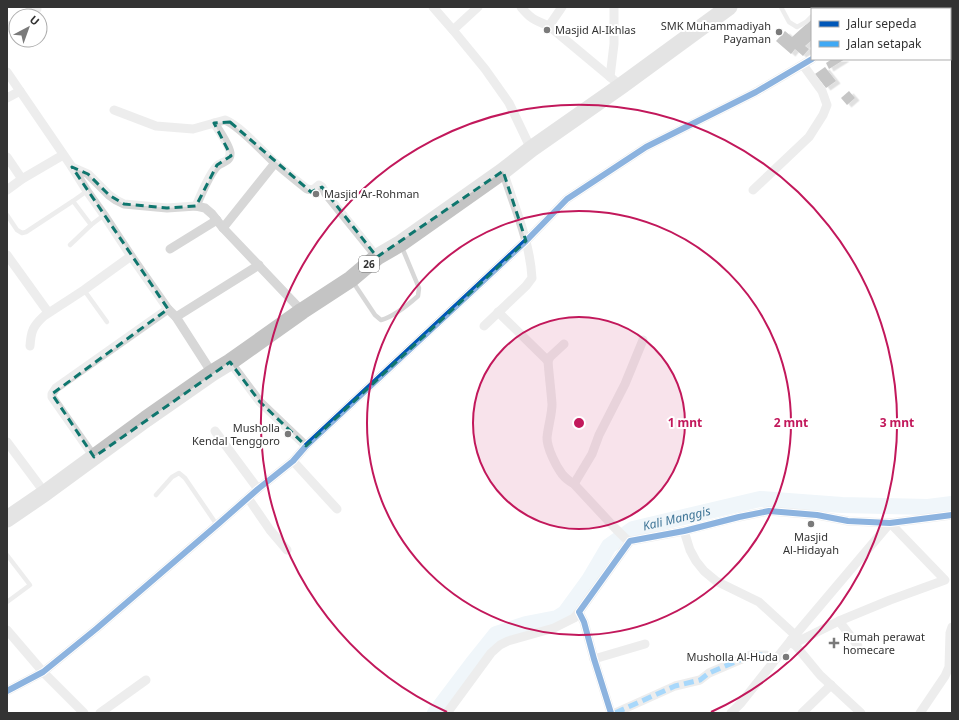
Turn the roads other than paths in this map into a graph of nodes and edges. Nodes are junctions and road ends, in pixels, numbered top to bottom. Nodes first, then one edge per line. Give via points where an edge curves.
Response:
1 (433, 7) edge
2 (478, 7) edge
3 (520, 7) edge
4 (562, 7) edge
5 (614, 7) edge
6 (729, 7) edge
7 (782, 7) edge
8 (811, 17) edge
9 (549, 26) junction
10 (453, 30) junction
11 (811, 60) edge
12 (803, 65) junction
13 (7, 72) edge
14 (616, 82) junction
15 (20, 91) junction
16 (7, 98) edge
17 (114, 110) dead end
18 (214, 123) junction
19 (531, 149) junction
20 (63, 155) junction
21 (7, 157) edge
22 (275, 163) junction
23 (72, 167) junction
24 (503, 171) junction
25 (22, 179) junction
26 (7, 190) edge
27 (753, 190) dead end
28 (87, 191) junction
29 (73, 201) junction
30 (196, 206) junction
31 (7, 215) edge
32 (104, 215) junction
33 (220, 224) junction
34 (92, 225) junction
35 (526, 241) junction
36 (400, 243) junction
37 (70, 245) dead end
38 (170, 249) dead end
39 (7, 254) edge
40 (131, 256) junction
41 (377, 257) junction
42 (259, 265) junction
43 (351, 278) junction
44 (84, 290) junction
45 (168, 309) junction
46 (302, 311) junction
47 (48, 312) junction
48 (498, 312) junction
49 (176, 317) junction
50 (107, 322) dead end
51 (484, 326) dead end
52 (643, 340) dead end
53 (564, 344) dead end
54 (30, 346) dead end
55 (548, 361) junction
56 (230, 362) junction
57 (212, 373) junction
58 (215, 431) dead end
59 (7, 442) edge
60 (306, 446) junction
61 (94, 457) junction
62 (293, 461) junction
63 (574, 484) junction
64 (258, 489) junction
65 (45, 493) junction
66 (156, 495) dead end
67 (248, 498) junction
68 (337, 509) dead end
69 (952, 514) edge
70 (7, 519) edge
71 (890, 523) junction
72 (217, 525) junction
73 (684, 531) junction
74 (628, 540) junction
75 (287, 550) dead end
76 (7, 555) edge
77 (948, 579) edge
78 (7, 601) edge
79 (579, 612) junction
80 (839, 621) junction
81 (952, 627) edge
82 (7, 630) edge
83 (793, 640) junction
84 (646, 644) dead end
85 (858, 646) dead end
86 (594, 659) junction
87 (776, 659) junction
88 (43, 672) junction
89 (146, 680) dead end
90 (831, 685) junction
91 (7, 691) edge
92 (84, 713) edge
93 (100, 713) edge
94 (447, 713) edge
95 (611, 713) edge
96 (615, 713) edge
97 (731, 713) edge
98 (802, 713) edge
99 (861, 713) edge
100 (920, 713) edge

1 - 10 street
2 - 10 street
3 - 9 street via 535,21
4 - 9 street
5 - 14 street
6 - 14 highway, 26
7 - 8 lane via 790,22 797,27
9 - 14 street
10 - 19 street via 509,103
11 - 12 street
12 - 27 street via 822,91 827,105 823,115 809,137
12 - 35 street via 646,148 567,199
13 - 15 street
14 - 19 highway, 26
15 - 16 street
15 - 20 street
17 - 18 street via 156,126 193,129
18 - 22 street via 226,120 230,122
18 - 30 street via 230,154 225,162 217,166
19 - 24 highway, 26
20 - 23 street
20 - 25 street
21 - 25 street
22 - 33 street
22 - 41 street via 307,189 314,190 319,185 322,186
23 - 28 street
23 - 30 street via 88,174 109,195 124,204 167,208
24 - 35 street
24 - 36 highway, 26
25 - 26 street
28 - 29 lane
28 - 32 street
29 - 31 lane via 22,233
29 - 34 lane
30 - 33 street via 205,208
32 - 34 lane
32 - 40 street
33 - 38 street
33 - 42 street
34 - 37 lane
35 - 48 street via 532,278
35 - 60 street
36 - 41 highway, 26
36 - 43 lane via 419,288 418,296 413,301 381,320 375,316
39 - 47 street
40 - 44 street
40 - 45 street
41 - 43 highway, 26
42 - 46 street
42 - 49 street
43 - 46 highway, 26
44 - 47 street
44 - 50 lane
45 - 49 street
45 - 61 street via 53,390 52,397
46 - 56 highway, 26
47 - 54 street via 33,328
48 - 51 street
48 - 55 street
49 - 57 street
52 - 63 street via 626,384 592,454
53 - 55 street
55 - 63 street via 552,404 548,447 562,475
56 - 57 highway, 26
56 - 60 street via 260,402
57 - 61 highway, 26
58 - 64 street
59 - 65 street
60 - 62 street
61 - 65 highway, 26
62 - 64 street
62 - 68 street
63 - 74 street
64 - 67 street
65 - 70 highway, 26
66 - 72 lane via 179,473
67 - 72 street
67 - 75 street
69 - 71 street
71 - 73 street via 848,521 769,510
71 - 77 street
71 - 83 street
72 - 88 street
73 - 74 street
73 - 83 street via 690,550 704,571 716,581 759,602
74 - 79 street
76 - 78 lane via 30,585
77 - 80 street
79 - 86 street
79 - 94 street via 574,618 554,628 500,645 491,653
80 - 83 street
80 - 85 street
81 - 100 street via 949,667
82 - 88 street
83 - 87 street
83 - 90 street
84 - 86 street
86 - 95 street
87 - 96 street via 766,655 751,655 709,673 700,680 675,686
87 - 97 street
88 - 91 street
88 - 92 street
89 - 93 street
90 - 98 street
90 - 99 street

